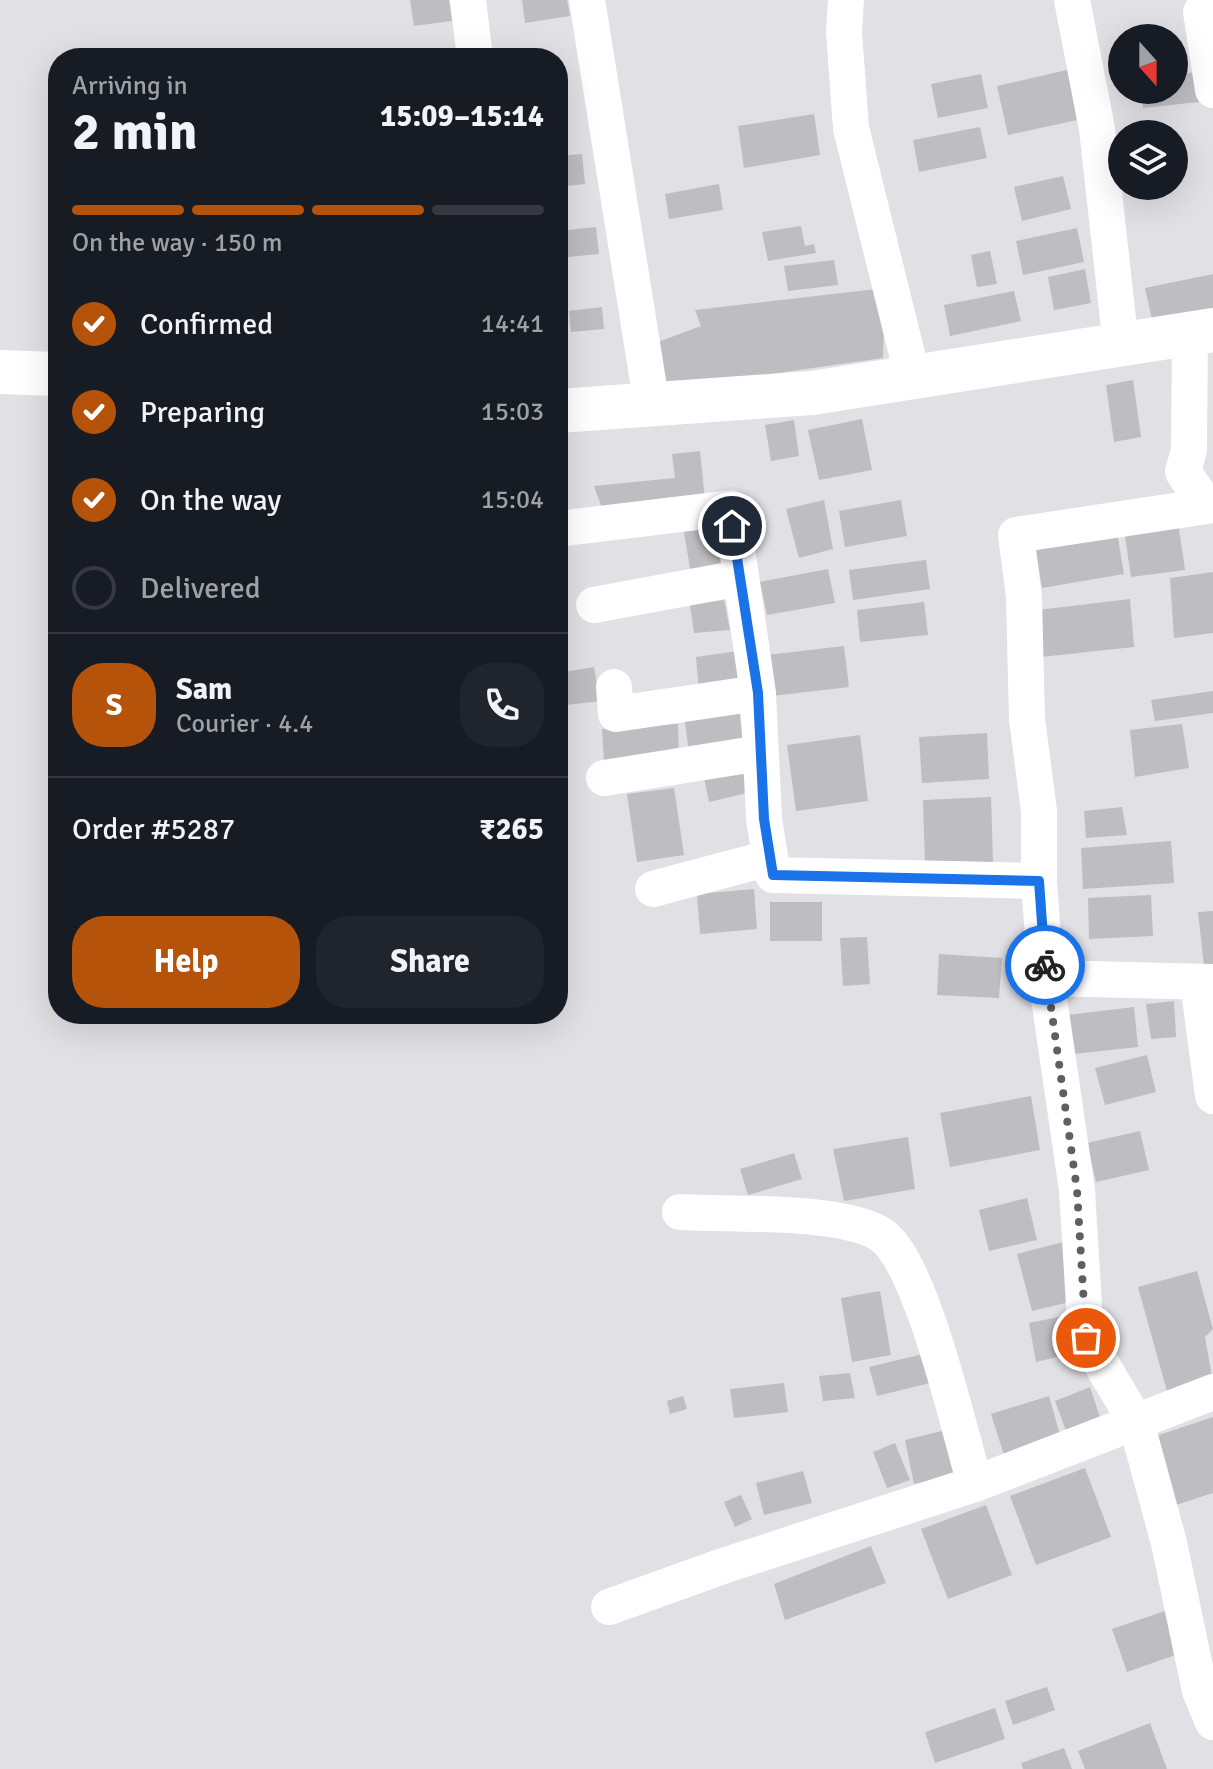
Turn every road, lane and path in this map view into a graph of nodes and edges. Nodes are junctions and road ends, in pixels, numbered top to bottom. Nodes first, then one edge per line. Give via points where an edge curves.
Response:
1 (468, 0) edge
2 (587, 0) edge
3 (846, 0) edge
4 (1072, 0) edge
5 (1201, 12) dead end
6 (474, 48) edge
7 (1213, 90) edge
8 (1202, 333) edge
9 (1121, 346) junction
10 (0, 372) edge
11 (48, 374) edge
12 (913, 378) junction
13 (652, 406) junction
14 (568, 410) edge
15 (568, 528) edge
16 (740, 578) junction
17 (594, 605) dead end
18 (614, 687) dead end
19 (758, 693) junction
20 (761, 753) junction
21 (604, 778) dead end
22 (769, 858) junction
23 (1039, 881) junction
24 (653, 889) dead end
25 (1046, 978) junction
26 (1206, 983) edge
27 (1213, 1096) edge
28 (680, 1212) dead end
29 (1213, 1392) edge
30 (1136, 1422) junction
31 (975, 1484) junction
32 (609, 1607) dead end
33 (1213, 1722) edge

1 - 6 street
2 - 13 street
3 - 12 street via 851,128
4 - 9 street via 1097,129
5 - 7 street
8 - 9 main road
8 - 23 street via 1183,472 1207,506 1016,535 1024,597 1027,719 1039,811
9 - 12 main road
10 - 11 main road
12 - 13 main road via 812,393
13 - 14 main road
15 - 16 street via 731,508
16 - 17 street
16 - 19 street
18 - 19 street via 616,714
19 - 20 street
20 - 21 street
20 - 22 street
22 - 23 street via 773,875
22 - 24 street
23 - 25 street
25 - 26 street
25 - 30 street via 1077,1190 1086,1338
26 - 27 street
28 - 31 street via 826,1219 883,1235 923,1307
29 - 30 street
30 - 31 street
30 - 33 street via 1169,1543 1200,1691
31 - 32 street

